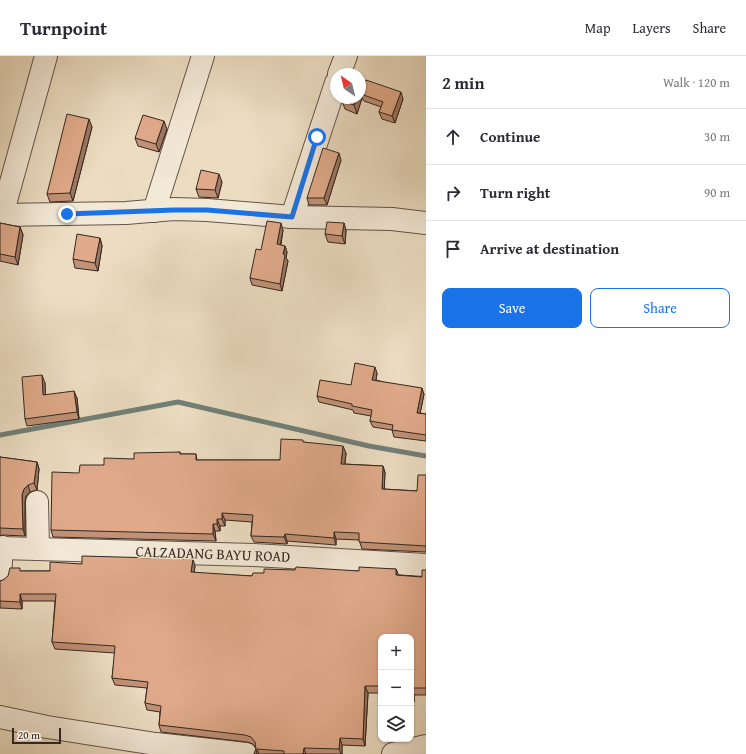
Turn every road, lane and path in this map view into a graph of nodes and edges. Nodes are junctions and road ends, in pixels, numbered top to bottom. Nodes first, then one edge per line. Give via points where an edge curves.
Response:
1 (46, 56) edge
2 (203, 56) edge
3 (346, 56) edge
4 (341, 68) edge
5 (330, 101) edge
6 (154, 211) junction
7 (1, 215) edge
8 (292, 217) junction
9 (426, 223) edge
10 (37, 502) dead end
11 (1, 548) edge
12 (38, 548) junction
13 (426, 565) edge
14 (0, 576) edge
15 (0, 716) edge
16 (156, 749) edge
17 (419, 749) edge
18 (246, 754) edge
19 (393, 754) edge

1 - 7 street
2 - 6 street
3 - 4 street
5 - 8 street
6 - 7 street
6 - 8 street via 207,210
8 - 9 street via 392,219
10 - 12 street
11 - 12 street, CALZADANG BAYU ROAD
11 - 14 street
12 - 13 street, CALZADANG BAYU ROAD via 254,555
15 - 16 street
16 - 18 street
17 - 19 street

